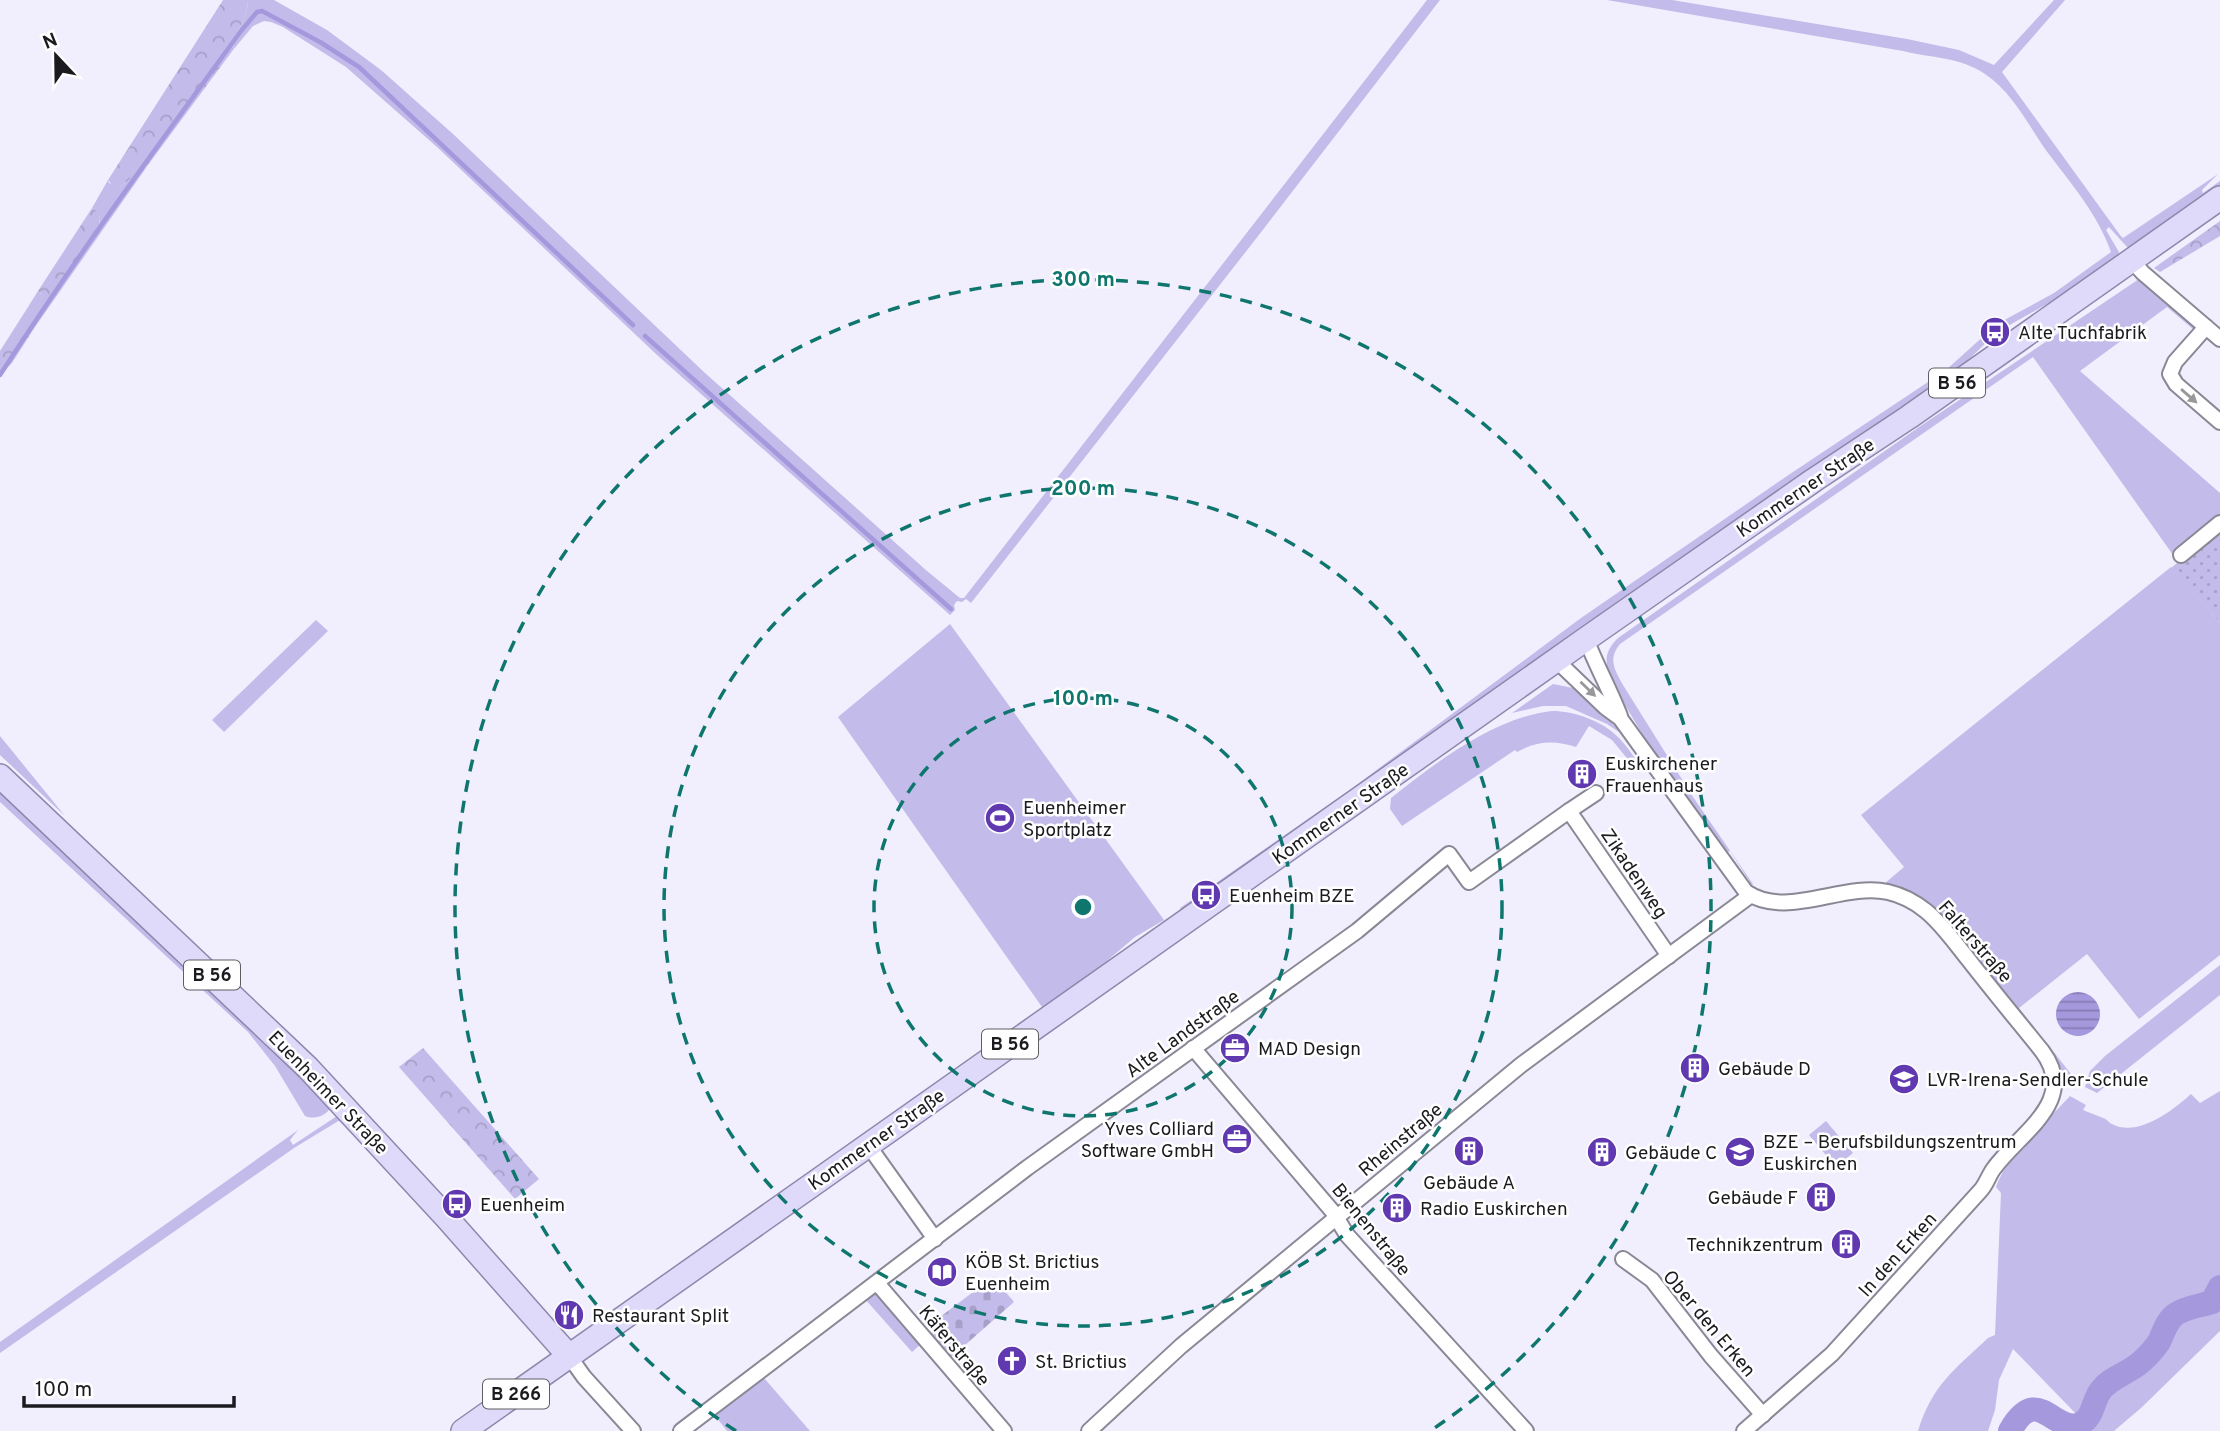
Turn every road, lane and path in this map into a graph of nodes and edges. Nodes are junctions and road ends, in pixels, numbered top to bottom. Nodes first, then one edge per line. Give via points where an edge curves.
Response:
1 (2220, 198) edge
2 (2131, 260) junction
3 (2206, 327) junction
4 (2220, 339) edge
5 (2220, 422) edge
6 (2220, 523) edge
7 (2181, 555) dead end
8 (1586, 639) junction
9 (1556, 660) junction
10 (1620, 718) junction
11 (0, 776) edge
12 (1596, 793) dead end
13 (1569, 811) junction
14 (1751, 895) junction
15 (1670, 956) junction
16 (1193, 1048) junction
17 (2055, 1085) joint
18 (868, 1144) junction
19 (1336, 1217) junction
20 (935, 1239) junction
21 (1623, 1259) dead end
22 (877, 1283) junction
23 (569, 1356) junction
24 (1762, 1415) junction
25 (463, 1431) edge
26 (633, 1431) edge
27 (681, 1431) edge
28 (1004, 1431) edge
29 (1089, 1431) edge
30 (1526, 1431) edge
31 (1744, 1431) edge

1 - 2 main road, Kommerner Straße / B 56
2 - 3 street
2 - 8 main road, Kommerner Straße / B 56
3 - 4 street
3 -> 5 street via 2170,374
6 - 7 street
8 - 9 main road, Kommerner Straße / B 56
8 - 10 street
9 -> 10 street
9 - 18 main road, Kommerner Straße / B 56
10 - 14 street
11 - 23 main road, Euenheimer Straße / B 56 via 308,1068
12 - 13 street
13 - 15 street, Zikadenweg
13 - 16 street, Alte Landstraße via 1469,882 1449,855 1357,931
14 - 15 street, Rheinstraße
14 - 17 street, Falterstraße via 1781,903 1873,890 1915,903 1942,926 2047,1058
15 - 19 street, Rheinstraße via 1521,1065
16 - 19 street, Bienenstraße
16 - 20 street, Alte Landstraße
17 - 24 street, In den Erken via 2046,1109 1994,1167 1981,1190 1832,1354
18 - 20 street
18 - 23 main road, Kommerner Straße / B 56
19 - 29 street, Rheinstraße via 1181,1346
19 - 30 street, Bienenstraße via 1355,1244
20 - 22 street, Alte Landstraße
21 - 24 street, Ober den Erken via 1652,1280
22 - 27 street, Alte Landstraße
22 - 28 street, Käferstraße
23 - 25 main road, Kommerner Straße / B 266
23 - 26 street, Euenheimer Straße
24 - 31 street, In den Erken

